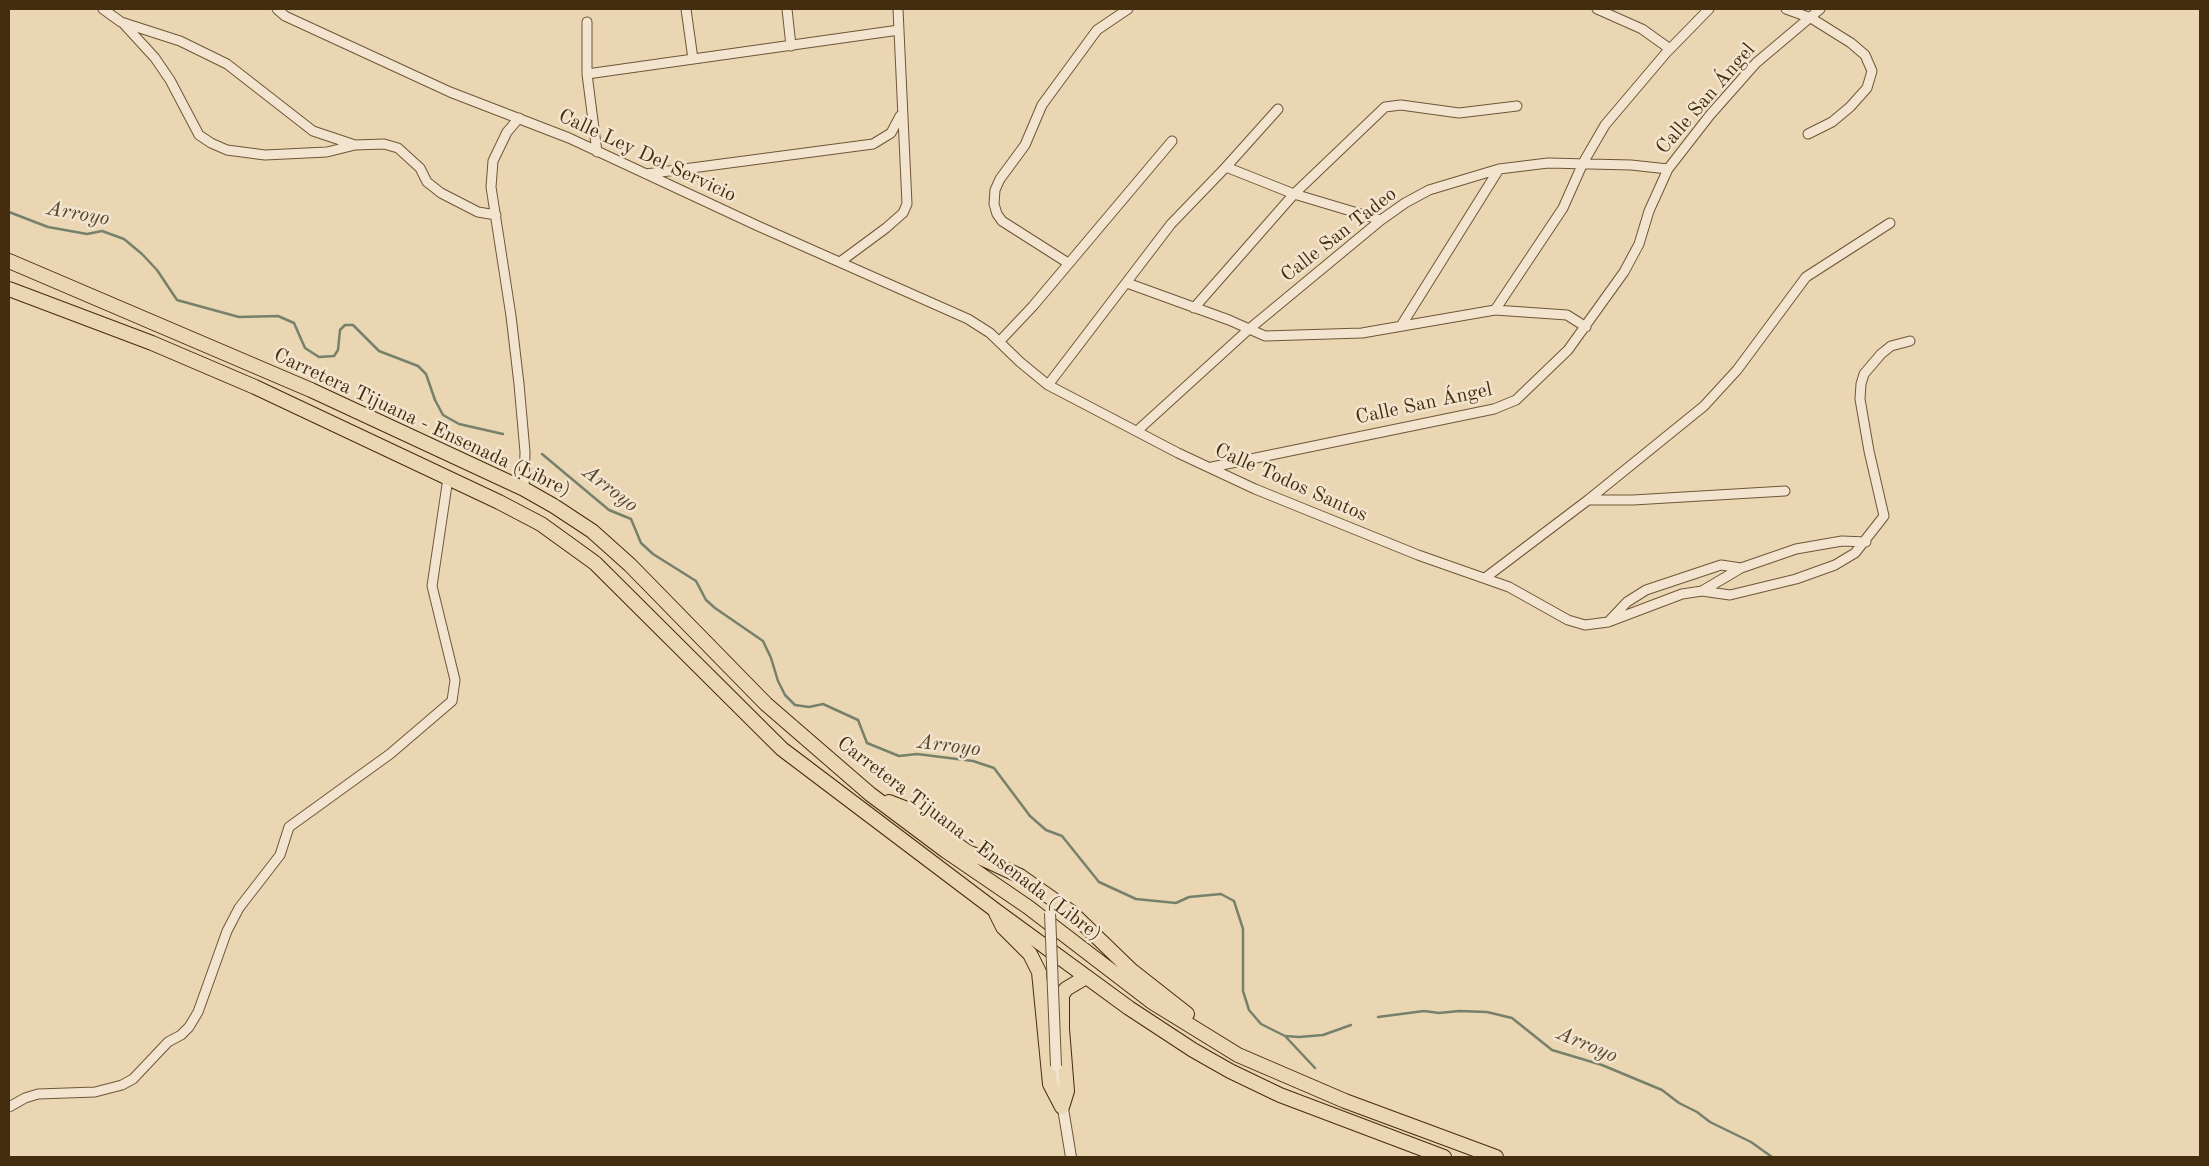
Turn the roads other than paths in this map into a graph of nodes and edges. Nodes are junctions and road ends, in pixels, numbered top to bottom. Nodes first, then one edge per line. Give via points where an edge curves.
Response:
1 (103, 9) edge
2 (277, 9) edge
3 (686, 9) edge
4 (787, 9) edge
5 (898, 9) edge
6 (1128, 9) edge
7 (1597, 9) edge
8 (1710, 9) edge
9 (1786, 9) edge
10 (1820, 9) edge
11 (1811, 18) junction
12 (121, 22) junction
13 (587, 22) dead end
14 (899, 30) junction
15 (791, 46) junction
16 (1670, 49) junction
17 (693, 59) junction
18 (588, 74) junction
19 (1516, 106) dead end
20 (1278, 109) dead end
21 (902, 113) junction
22 (519, 118) junction
23 (1808, 134) dead end
24 (1172, 141) dead end
25 (355, 145) junction
26 (597, 152) junction
27 (1584, 163) junction
28 (1226, 167) junction
29 (1499, 169) junction
30 (1668, 169) junction
31 (646, 174) junction
32 (1294, 194) junction
33 (496, 215) junction
34 (1381, 220) junction
35 (1890, 223) dead end
36 (9, 261) edge
37 (840, 262) junction
38 (1068, 263) junction
39 (1127, 283) junction
40 (9, 289) edge
41 (1194, 308) junction
42 (1495, 310) junction
43 (1401, 326) junction
44 (1586, 327) junction
45 (1248, 330) junction
46 (1910, 341) dead end
47 (999, 342) junction
48 (1048, 385) junction
49 (1137, 431) junction
50 (1212, 467) junction
51 (448, 478) junction
52 (524, 489) junction
53 (1785, 491) dead end
54 (1588, 500) junction
55 (1866, 542) junction
56 (1741, 568) junction
57 (1485, 578) junction
58 (1702, 591) junction
59 (1608, 622) junction
60 (870, 794) junction
61 (1051, 898) junction
62 (994, 910) junction
63 (1086, 977) junction
64 (1202, 1035) junction
65 (1062, 1107) junction
66 (9, 1108) edge
67 (1071, 1157) edge
68 (1444, 1157) edge
69 (1496, 1157) edge

1 - 12 street
2 - 22 street, Calle Ley Del Servicio via 285,16 450,92
3 - 17 street
4 - 15 street
5 - 14 street
6 - 38 street via 1097,30 1042,105 1025,145 995,190 994,204 1002,220
7 - 16 street via 1642,29
8 - 16 street
9 - 11 street
10 - 11 street, Calle San Ángel
11 - 23 street via 1851,43 1865,56 1872,71 1868,88 1850,108
11 - 30 street, Calle San Ángel via 1756,63
12 - 25 street via 197,48 227,64 313,131
12 - 25 street via 155,58 198,135 211,143 227,150 265,155 327,152
13 - 18 street
14 - 15 street
14 - 21 street
15 - 17 street
16 - 27 street via 1604,125
17 - 18 street
18 - 26 street
19 - 32 street via 1459,113 1401,105 1385,107
20 - 28 street
21 - 31 street via 891,133 873,144
21 - 37 street via 907,204 903,213 886,228
22 - 26 street, Calle Ley Del Servicio
22 - 33 street via 507,132 493,161 491,187
24 - 38 street
25 - 33 street via 384,144 398,148 441,194 478,212
26 - 31 street, Calle Ley Del Servicio
27 - 29 street, Calle San Tadeo via 1548,162
27 - 30 street, Calle San Tadeo
27 - 42 street via 1563,208
28 - 32 street
28 - 39 street via 1171,224
29 - 34 street, Calle San Tadeo via 1429,190
29 - 43 street
30 - 44 street, Calle San Ángel via 1632,258
31 - 37 street, Calle Ley Del Servicio
32 - 34 street
32 - 41 street
33 - 52 street via 518,374 525,452
34 - 45 street, Calle San Tadeo
35 - 54 street via 1806,277 1721,389
36 - 52 highway, Carretera Tijuana - Ensenada (Libre) via 219,349
37 - 47 street, Calle Ley Del Servicio via 968,319
38 - 47 street
39 - 41 street
39 - 48 street
40 - 51 highway, Carretera Tijuana - Ensenada (Libre) via 152,343
41 - 45 street
42 - 43 street
42 - 44 street via 1567,315
43 - 45 street via 1328,335 1266,336
44 - 50 street, Calle San Ángel via 1549,370 1516,400 1494,409
45 - 49 street, Calle San Tadeo
46 - 55 street via 1892,346 1881,354 1860,384 1869,451 1884,516
47 - 48 street, Calle Todos Santos
48 - 49 street, Calle Todos Santos
49 - 50 street, Calle Todos Santos
50 - 57 street, Calle Todos Santos via 1314,514
51 - 62 highway, Carretera Tijuana - Ensenada (Libre) via 525,515 566,540 595,563 782,749
51 - 66 street via 432,586 455,680 452,701 390,754 289,828 280,855 239,908 227,931 198,1012 181,1035 168,1042 133,1079 122,1085 95,1092 38,1094
52 - 60 highway, Carretera Tijuana - Ensenada (Libre) via 574,518 618,554 766,704
53 - 54 street
54 - 57 street
55 - 56 street via 1819,544
55 - 58 street via 1835,565 1796,578 1730,595
56 - 58 street
56 - 59 street via 1722,565 1646,590 1627,602
57 - 59 street, Calle Todos Santos via 1509,587 1568,620 1585,625
58 - 59 street via 1682,594
60 - 61 highway via 906,809 966,851 1020,876
60 - 64 highway, Carretera Tijuana - Ensenada (Libre) via 1028,907 1152,1002
61 - 64 highway via 1187,1015
61 - 65 street, bridge via 1056,1066
62 - 63 highway, Carretera Tijuana - Ensenada (Libre)
62 - 65 highway via 1003,927 1030,954 1039,972 1050,1084
63 - 65 highway via 1062,995 1067,1090
63 - 68 highway, Carretera Tijuana - Ensenada (Libre) via 1193,1050 1230,1071 1280,1095
64 - 69 highway, Carretera Tijuana - Ensenada (Libre) via 1290,1079
65 - 67 street

